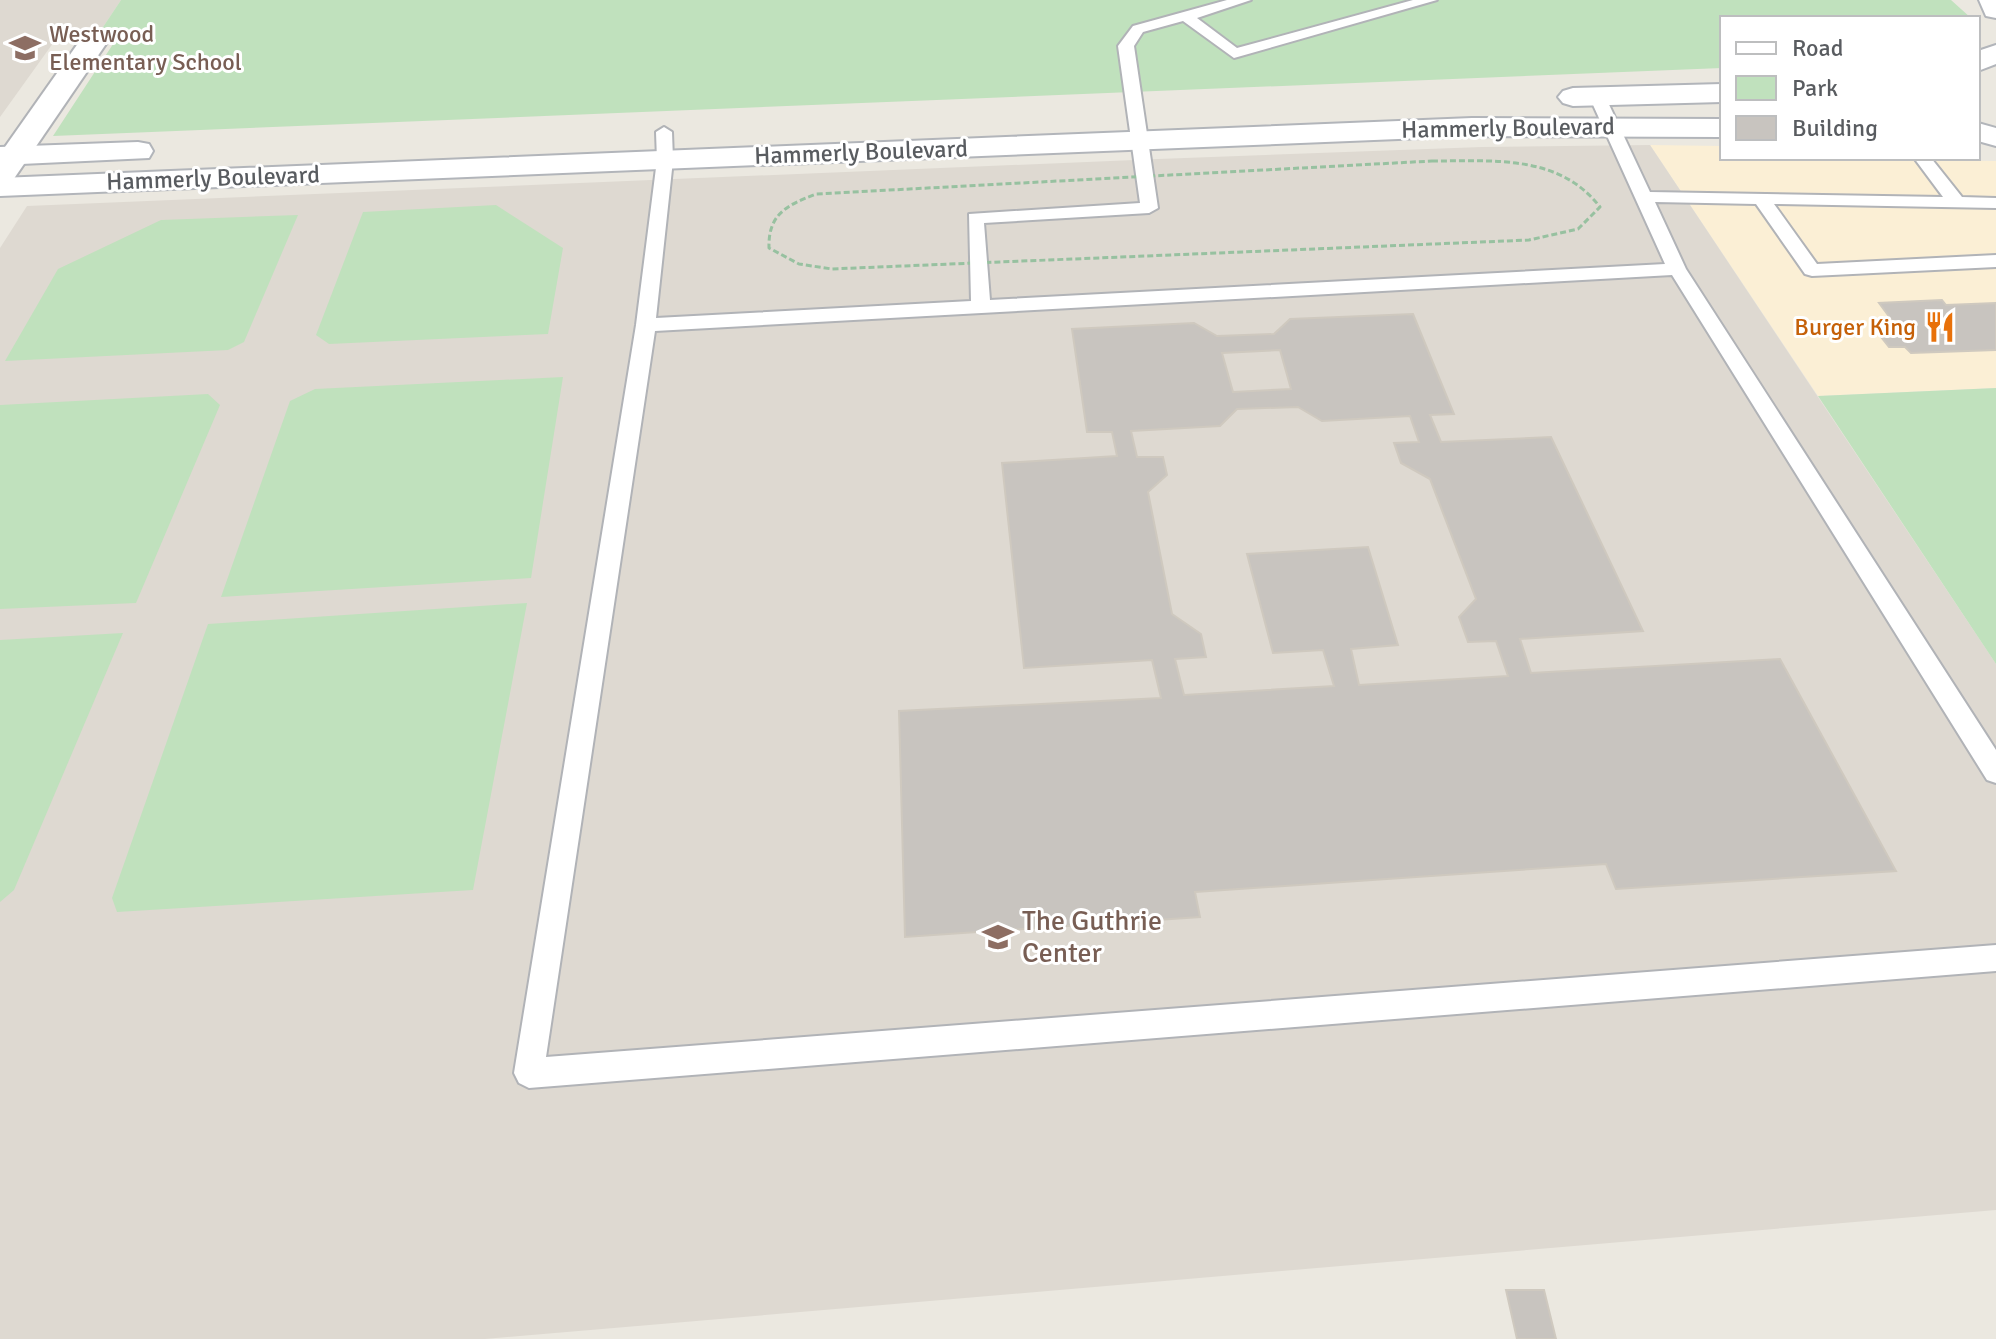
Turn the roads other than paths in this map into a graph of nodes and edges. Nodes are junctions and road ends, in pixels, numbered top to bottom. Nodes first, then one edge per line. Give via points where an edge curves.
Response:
1 (1244, 0) edge
2 (1430, 0) edge
3 (1992, 0) edge
4 (1996, 10) edge
5 (1185, 16) junction
6 (96, 38) dead end
7 (1720, 93) edge
8 (1597, 96) junction
9 (1138, 126) junction
10 (1611, 126) junction
11 (1720, 128) edge
12 (553, 136) dead end
13 (664, 146) junction
14 (173, 149) dead end
15 (1924, 160) edge
16 (5, 162) edge
17 (0, 187) edge
18 (1643, 197) junction
19 (1761, 199) junction
20 (1957, 203) junction
21 (1996, 203) edge
22 (1996, 261) edge
23 (1677, 269) junction
24 (981, 307) junction
25 (646, 325) junction
26 (1996, 772) edge
27 (1996, 958) edge

1 - 5 lane
2 - 5 lane via 1234,53
3 - 4 main road
5 - 9 lane via 1138,29 1126,46
6 - 16 main road
7 - 8 main road, Hammerly Boulevard
8 - 9 main road, Hammerly Boulevard
8 - 10 lane
9 - 10 main road, Hammerly Boulevard
9 - 13 main road, Hammerly Boulevard
9 - 13 main road, Hammerly Boulevard via 1082,114
9 - 24 lane via 1149,208 975,218
10 - 11 main road, Hammerly Boulevard
10 - 18 lane
12 - 13 main road, Hammerly Boulevard
13 - 17 main road, Hammerly Boulevard
13 - 25 lane
14 - 16 main road, Hammerly Boulevard
15 - 20 lane
18 - 19 lane
18 - 23 lane
19 - 20 lane
19 - 22 lane via 1812,270
20 - 21 lane
23 - 24 lane
23 - 26 lane
24 - 25 lane
25 - 27 lane via 529,1073

